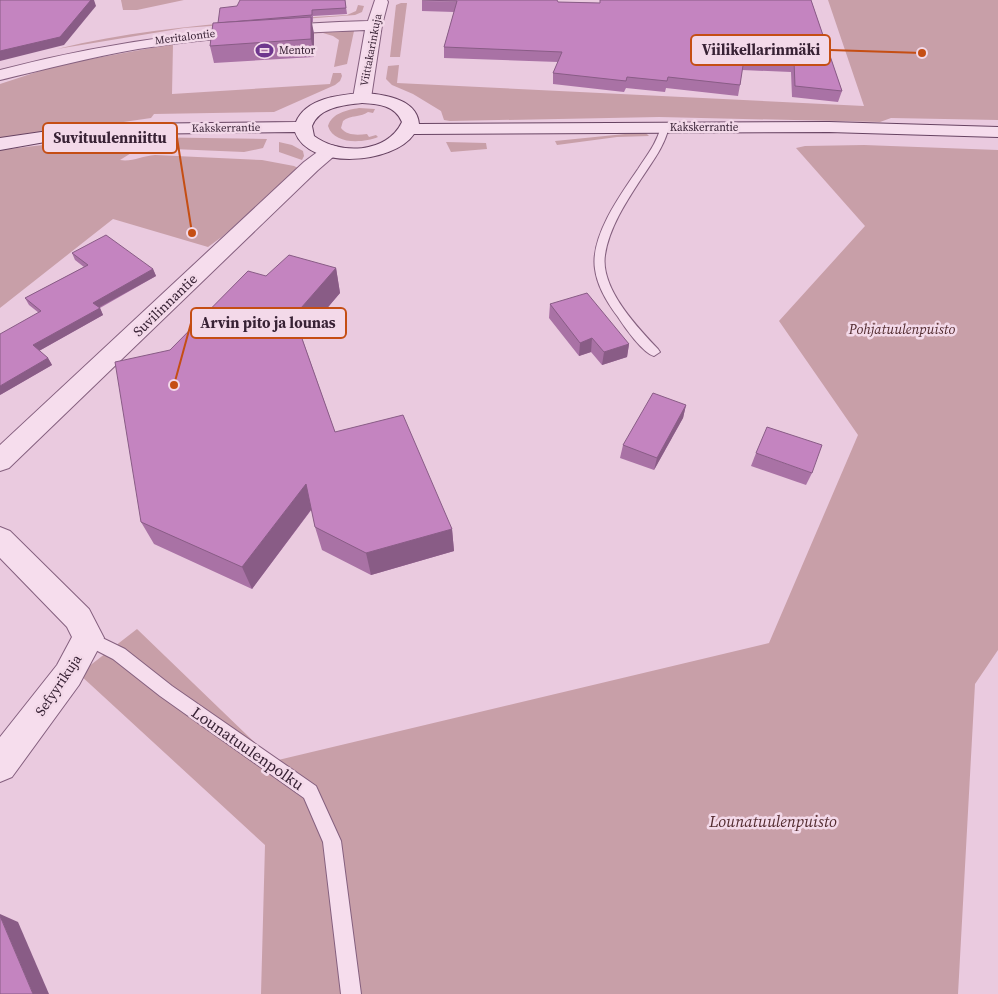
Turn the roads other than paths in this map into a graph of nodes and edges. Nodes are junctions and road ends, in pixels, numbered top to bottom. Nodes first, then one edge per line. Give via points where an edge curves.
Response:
1 (381, 2) dead end
2 (374, 25) junction
3 (0, 75) edge
4 (362, 98) junction
5 (665, 126) junction
6 (303, 127) junction
7 (410, 129) junction
8 (998, 132) edge
9 (0, 144) edge
10 (331, 151) junction
11 (654, 352) dead end
12 (0, 461) edge
13 (0, 539) edge
14 (88, 638) junction
15 (0, 765) edge
16 (350, 994) edge

1 - 2 street, Viittakarinkuja
2 - 3 street, Meritalontie via 168,39 60,59
2 - 4 street, Viittakarinkuja
4 - 6 street via 318,109
4 - 7 street via 397,105 409,116
5 - 7 street, Kakskerrantie
5 - 8 street, Kakskerrantie
5 - 11 lane via 662,140 610,224 600,248 599,269 612,297 635,332
6 - 9 street, Kakskerrantie via 124,129
6 - 10 street via 308,140
7 - 10 street via 399,141 377,150 350,154
10 - 12 street, Suvilinnantie via 311,166
13 - 14 street, Sefyyrikuja via 78,618
14 - 15 street, Sefyyrikuja via 68,675
14 - 16 lane, Lounatuulenpolku via 119,654 310,792 332,841

